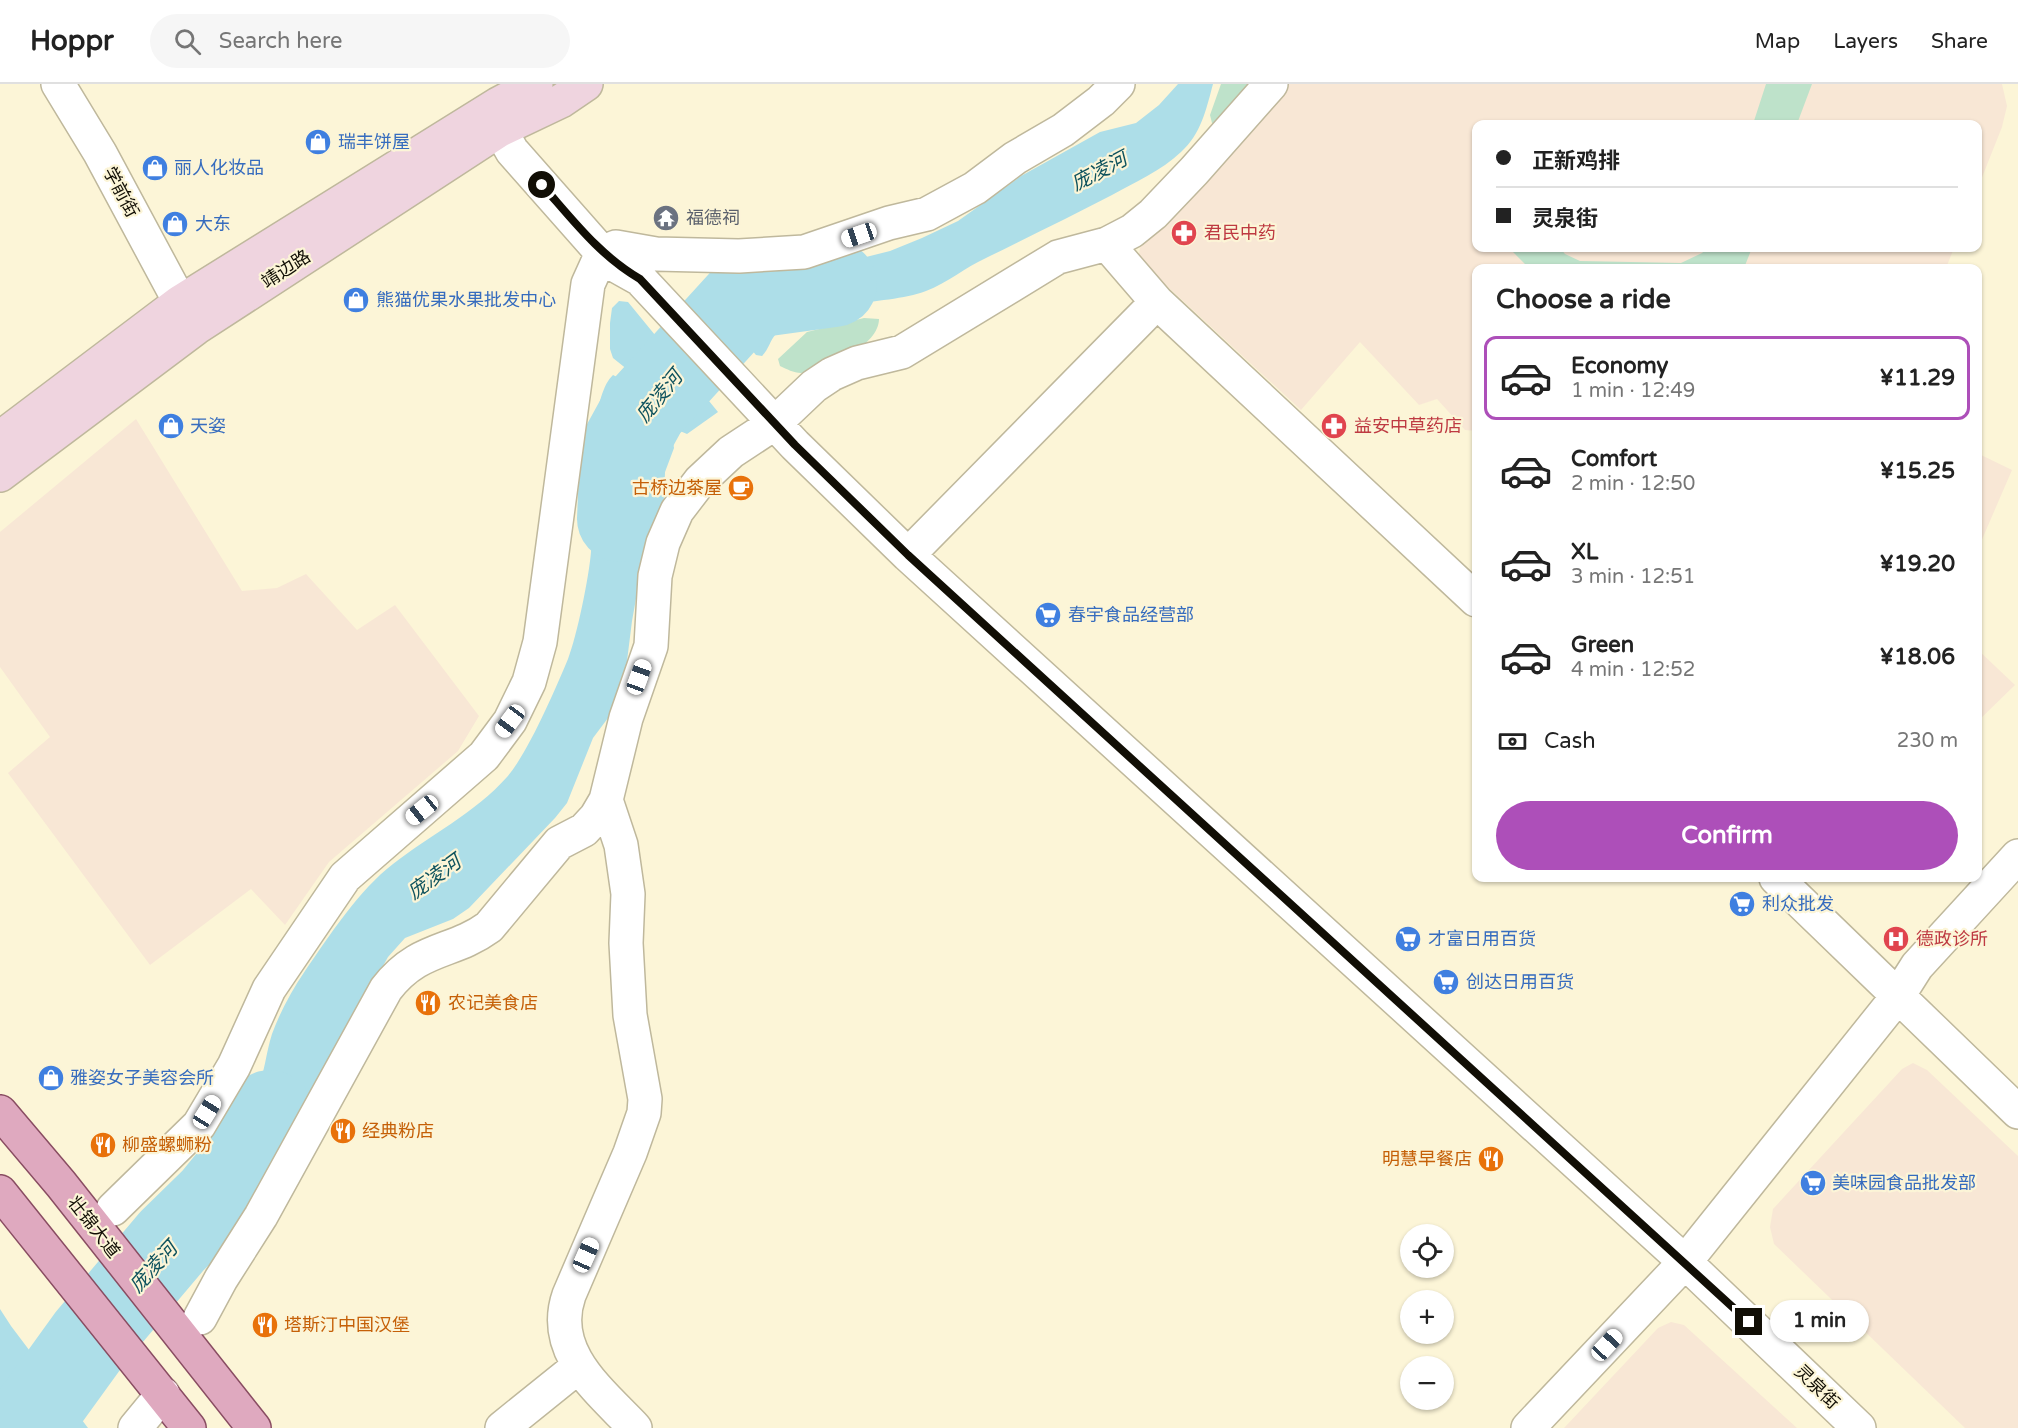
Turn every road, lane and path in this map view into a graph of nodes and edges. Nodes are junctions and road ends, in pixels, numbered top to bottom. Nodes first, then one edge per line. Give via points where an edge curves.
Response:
1 (58, 84) edge
2 (536, 84) edge
3 (586, 84) edge
4 (1119, 84) edge
5 (1271, 84) edge
6 (500, 130) junction
7 (1107, 244) junction
8 (602, 253) junction
9 (180, 302) junction
10 (1158, 302) junction
11 (775, 423) junction
12 (0, 438) edge
13 (0, 475) edge
14 (908, 555) junction
15 (1472, 596) edge
16 (606, 800) junction
17 (2018, 856) edge
18 (1780, 882) edge
19 (1898, 996) junction
20 (0, 1112) edge
21 (2018, 1112) edge
22 (0, 1192) edge
23 (105, 1220) junction
24 (1685, 1262) junction
25 (200, 1318) dead end
26 (579, 1366) junction
27 (163, 1394) junction
28 (135, 1428) edge
29 (189, 1428) edge
30 (254, 1428) edge
31 (502, 1428) edge
32 (635, 1428) edge
33 (1528, 1428) edge
34 (1859, 1428) edge

1 - 9 street, 学前街
2 - 9 main road, 靖边路
3 - 6 main road, 靖边路 via 561,101
4 - 8 street via 1063,130 927,214 804,252 763,257 656,254 616,247
5 - 7 street via 1153,214
6 - 8 street, 灵泉街 via 512,151
6 - 13 main road, 靖边路 via 196,328
7 - 10 street
7 - 11 street via 1058,257 902,352 832,374
8 - 11 street, 灵泉街 via 640,279
8 - 23 street via 588,284 540,642 530,682 510,721 484,756 345,877 269,989 234,1066 199,1125
9 - 12 main road, 靖边路
10 - 14 street
10 - 15 street
11 - 14 street, 灵泉街
11 - 16 street via 730,453 700,481 677,511 663,543 655,576 651,646 626,718
14 - 24 street, 灵泉街
16 - 25 street via 584,830 560,843 489,927 476,937 423,957 398,972
16 - 26 street via 621,845 628,894 630,1015 645,1099 630,1154 563,1312 566,1341
17 - 19 street via 1917,966
18 - 19 street
19 - 21 street
19 - 24 street
20 - 23 main road, 壮锦大道
22 - 27 main road
23 - 30 main road, 壮锦大道 via 201,1363
24 - 33 street
24 - 34 street, 灵泉街
26 - 31 street
26 - 32 street
27 - 28 street
27 - 29 main road

